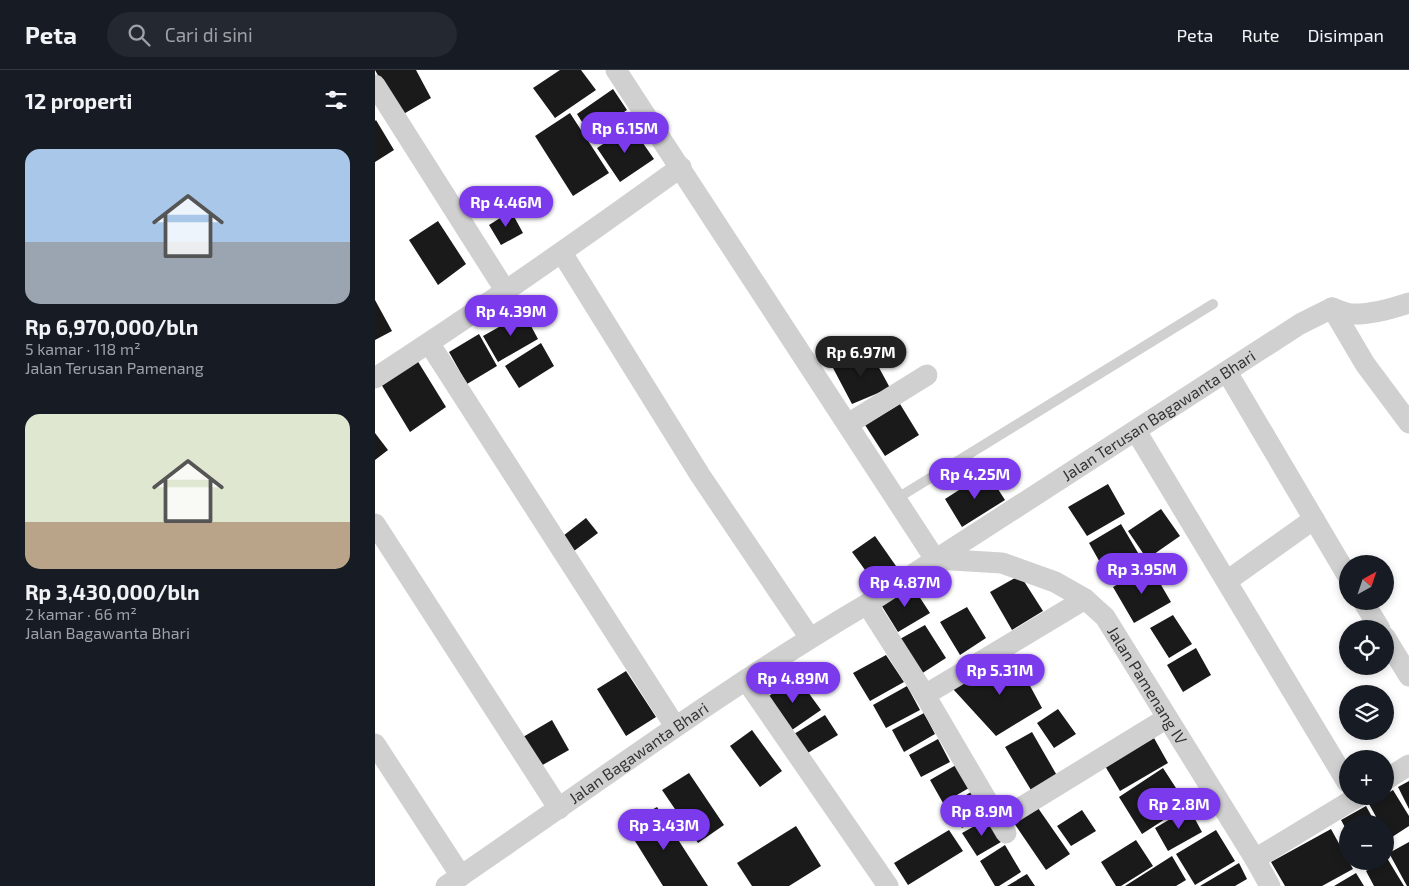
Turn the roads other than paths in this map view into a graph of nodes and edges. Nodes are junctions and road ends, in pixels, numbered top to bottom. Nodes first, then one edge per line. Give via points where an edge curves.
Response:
1 (616, 70) edge
2 (375, 85) edge
3 (681, 168) junction
4 (562, 253) junction
5 (505, 290) junction
6 (1409, 303) edge
7 (1213, 304) dead end
8 (1332, 308) junction
9 (429, 344) junction
10 (1227, 372) junction
11 (927, 375) dead end
12 (375, 378) edge
13 (1409, 422) edge
14 (848, 424) junction
15 (1136, 431) junction
16 (896, 499) junction
17 (1313, 519) junction
18 (375, 524) edge
19 (935, 559) junction
20 (1339, 562) edge
21 (1227, 581) junction
22 (1085, 599) junction
23 (867, 604) junction
24 (810, 638) junction
25 (1394, 652) edge
26 (1409, 676) edge
27 (746, 680) junction
28 (925, 695) junction
29 (1167, 718) junction
30 (675, 726) junction
31 (375, 744) edge
32 (1339, 766) edge
33 (1409, 766) edge
34 (1394, 775) edge
35 (1339, 804) edge
36 (559, 809) junction
37 (1255, 859) junction
38 (453, 881) edge
39 (888, 886) edge
40 (1270, 886) edge

1 - 3 street
2 - 5 street
3 - 4 street
3 - 14 street
4 - 5 street
4 - 24 street via 700,475
5 - 9 street
6 - 8 street via 1363,314 1349,314
7 - 16 lane
8 - 10 street, Jalan Terusan Bagawanta Bhari via 1300,324
8 - 13 street via 1365,364
9 - 12 street
9 - 30 street
10 - 15 street, Jalan Terusan Bagawanta Bhari
10 - 17 street
11 - 14 street
14 - 16 street
15 - 19 street, Jalan Terusan Bagawanta Bhari
15 - 21 street
16 - 19 street
17 - 20 street
17 - 21 street
18 - 36 street
19 - 22 street, Jalan Pamenang IV via 1002,563 1055,582
19 - 23 street, Jalan Bagawanta Bhari
21 - 32 street
22 - 28 street
22 - 29 street, Jalan Pamenang IV via 1105,617
23 - 24 street, Jalan Bagawanta Bhari
23 - 28 street
24 - 27 street, Jalan Bagawanta Bhari
25 - 26 street
27 - 30 street, Jalan Bagawanta Bhari
27 - 39 street
28 - 29 street via 1002,827
29 - 37 street, Jalan Pamenang IV
30 - 36 street, Jalan Bagawanta Bhari
31 - 38 street
33 - 34 street
35 - 37 street
36 - 38 street, Jalan Bagawanta Bhari
37 - 40 street, Jalan Pamenang IV

